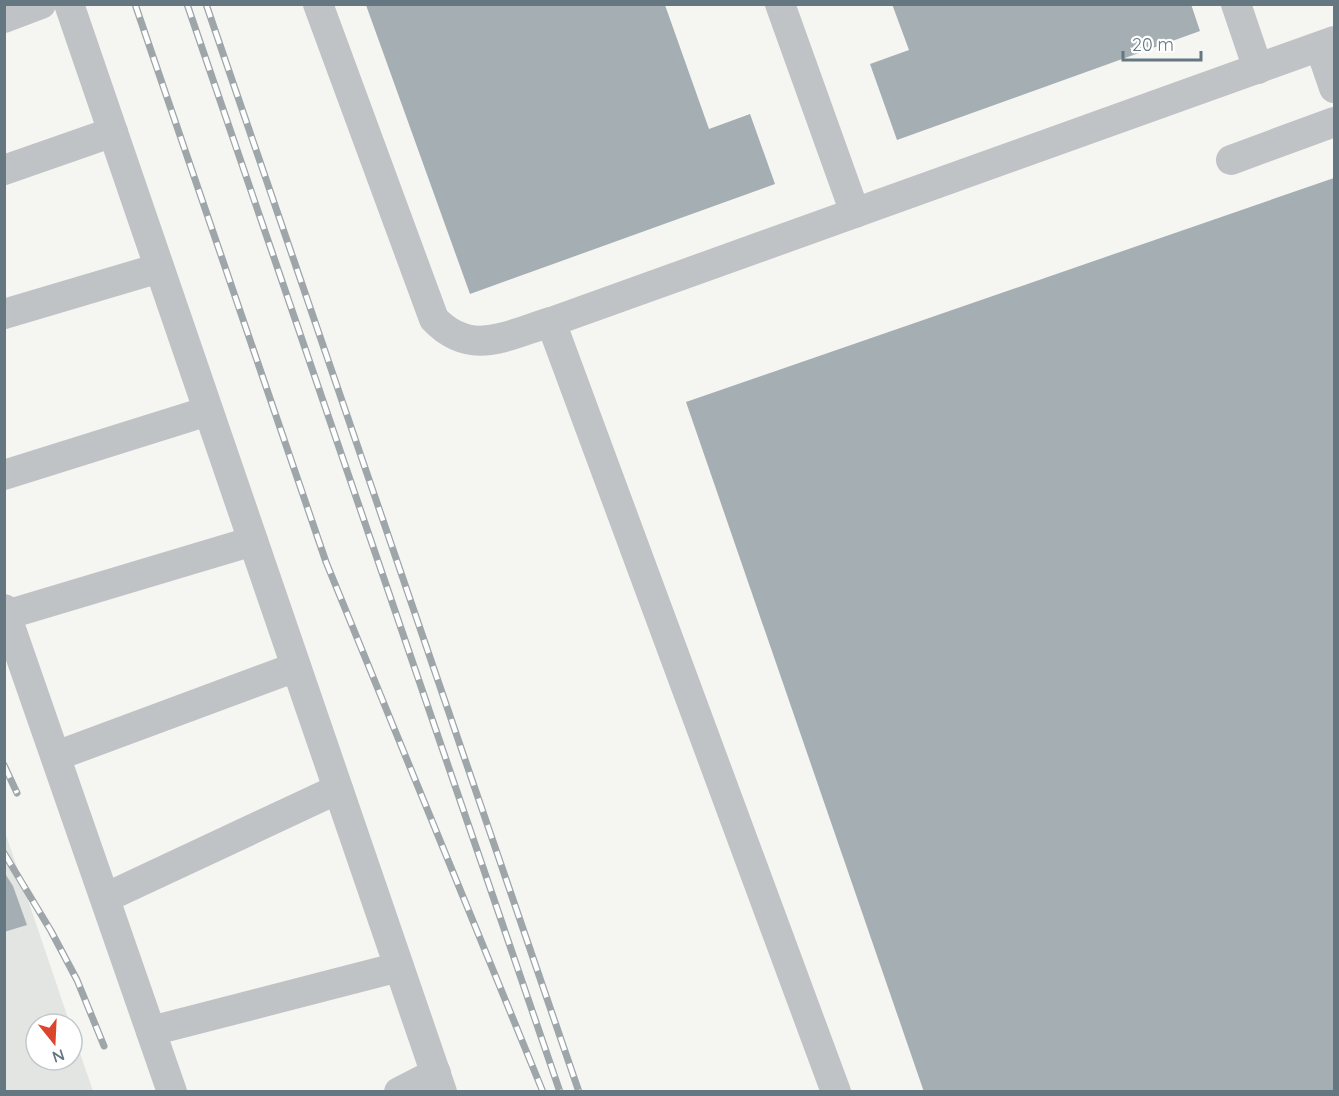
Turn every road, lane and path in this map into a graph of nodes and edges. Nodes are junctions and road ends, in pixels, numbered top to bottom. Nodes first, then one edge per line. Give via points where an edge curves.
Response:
1 (41, 4) edge
2 (69, 4) edge
3 (318, 4) edge
4 (780, 4) edge
5 (1236, 4) edge
6 (4, 18) edge
7 (1327, 44) edge
8 (1258, 69) junction
9 (1335, 88) edge
10 (1335, 122) edge
11 (112, 132) junction
12 (1231, 160) dead end
13 (4, 170) edge
14 (855, 213) junction
15 (159, 268) junction
16 (4, 314) edge
17 (551, 322) junction
18 (208, 411) junction
19 (4, 475) edge
20 (253, 541) junction
21 (5, 612) edge
22 (296, 667) junction
23 (56, 756) junction
24 (338, 789) junction
25 (105, 898) junction
26 (399, 967) junction
27 (151, 1031) junction
28 (439, 1082) edge
29 (172, 1092) edge
30 (399, 1092) edge
31 (836, 1092) edge

1 - 6 lane
2 - 11 lane
3 - 17 lane via 434,319 458,338 473,341
4 - 14 lane
5 - 8 lane
7 - 8 lane
7 - 9 lane
8 - 14 lane
10 - 12 lane
11 - 13 lane
11 - 15 lane
14 - 17 lane
15 - 16 lane
15 - 18 lane
17 - 31 lane
18 - 19 lane
18 - 20 lane
20 - 21 lane
20 - 22 lane
21 - 23 lane
22 - 23 lane
22 - 24 lane
23 - 25 lane
24 - 25 lane
24 - 26 lane
25 - 27 lane
26 - 27 lane
26 - 28 lane
27 - 29 lane
28 - 30 lane

